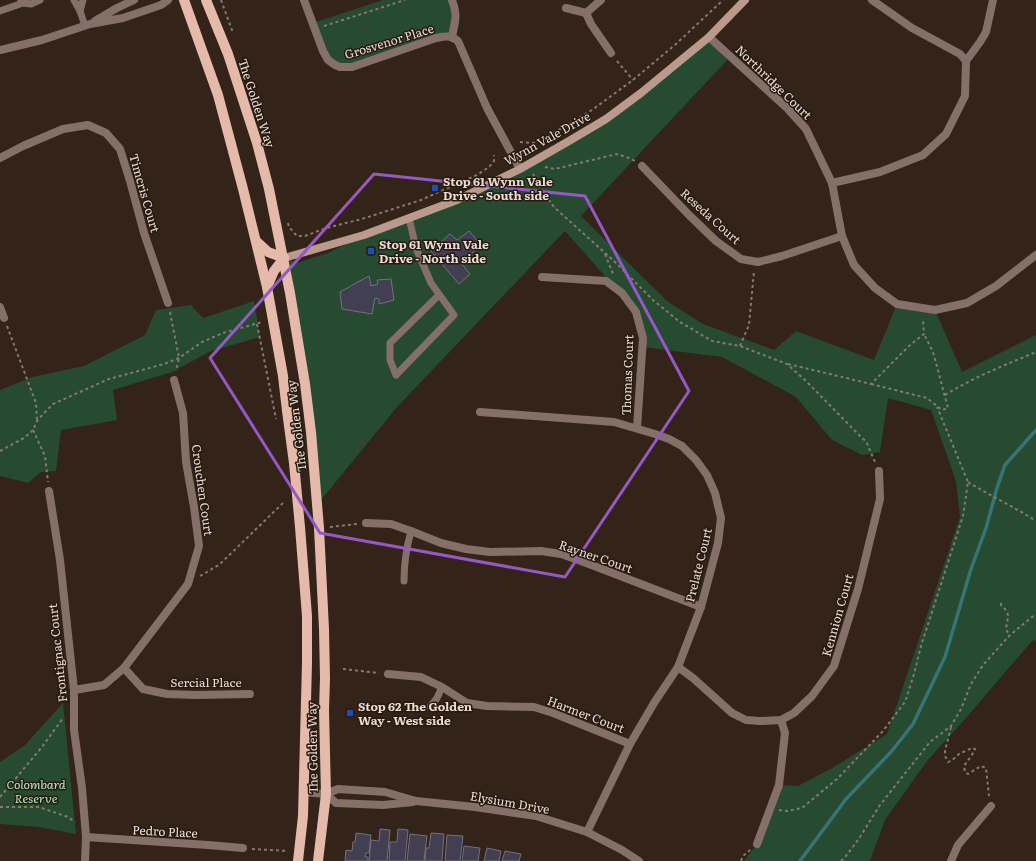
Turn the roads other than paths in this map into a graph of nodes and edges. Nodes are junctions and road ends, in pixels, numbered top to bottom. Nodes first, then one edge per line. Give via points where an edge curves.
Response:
1 (40, 0) edge
2 (74, 0) edge
3 (84, 0) edge
4 (134, 0) edge
5 (168, 0) edge
6 (184, 0) edge
7 (206, 0) edge
8 (304, 0) edge
9 (452, 0) edge
10 (601, 0) edge
11 (745, 0) edge
12 (872, 0) edge
13 (992, 0) edge
14 (22, 1) edge
15 (566, 8) dead end
16 (0, 11) edge
17 (80, 11) junction
18 (586, 12) junction
19 (88, 25) junction
20 (709, 36) junction
21 (452, 37) junction
22 (0, 50) edge
23 (611, 53) road end
24 (966, 61) junction
25 (0, 158) edge
26 (642, 166) road end
27 (520, 168) junction
28 (832, 183) junction
29 (409, 218) junction
30 (842, 236) junction
31 (256, 242) junction
32 (1036, 255) edge
33 (284, 258) junction
34 (542, 278) dead end
35 (267, 287) junction
36 (439, 295) junction
37 (168, 303) road end
38 (0, 307) edge
39 (4, 318) road end
40 (174, 380) road end
41 (480, 412) dead end
42 (637, 428) junction
43 (879, 471) road end
44 (49, 491) road end
45 (366, 523) road end
46 (411, 531) junction
47 (404, 581) dead end
48 (701, 607) junction
49 (678, 667) junction
50 (124, 668) junction
51 (388, 674) road end
52 (442, 687) junction
53 (74, 690) junction
54 (250, 694) dead end
55 (430, 707) dead end
56 (781, 720) junction
57 (630, 744) junction
58 (304, 792) junction
59 (326, 794) junction
60 (416, 802) junction
61 (991, 806) road end
62 (587, 832) junction
63 (86, 833) junction
64 (757, 844) road end
65 (243, 848) road end
66 (298, 856) edge
67 (84, 861) edge
68 (318, 861) edge
69 (639, 861) edge
70 (951, 861) edge

1 - 14 lane via 30,4
2 - 17 lane
3 - 17 lane
4 - 19 street
5 - 19 street via 161,5 123,18
6 - 31 main road, The Golden Way via 218,96
7 - 33 main road, The Golden Way via 228,54 257,143
8 - 21 street, Grosvenor Place via 323,51 328,60 340,67 352,68 436,38
9 - 21 street, Grosvenor Place via 456,18
10 - 18 street
11 - 20 main road, Wynn Vale Drive
12 - 24 street via 912,28 960,54
13 - 24 street via 986,32
14 - 16 lane
15 - 18 street
17 - 19 lane
18 - 23 street
19 - 22 street
20 - 27 main road, Wynn Vale Drive via 610,115
20 - 28 street, Northridge Court via 787,108 806,129
21 - 27 street, Grosvenor Place via 458,41 487,108
24 - 28 street via 965,96 946,134 923,155 880,172
25 - 37 street, Timcris Court via 63,129 88,125 106,133 120,149 144,233
26 - 30 street, Reseda Court via 716,241 741,259 758,262
27 - 29 main road, Wynn Vale Drive via 457,200
28 - 30 street, Northridge Court
29 - 33 main road, Wynn Vale Drive via 364,235
29 - 36 lane via 416,248
30 - 32 street, Northridge Court via 854,265 875,288 897,304 935,310 967,303 996,286
31 - 33 main road via 268,252
31 - 35 main road, The Golden Way
33 - 35 main road via 274,271
33 - 59 main road, The Golden Way via 305,384 319,528 323,584
34 - 42 street, Thomas Court via 606,281 622,294 636,312 643,338
35 - 58 main road, The Golden Way via 293,456 305,580 307,663
36 - 36 lane via 454,315 396,375 390,360 390,343
38 - 39 street
40 - 50 street, Crouchen Court via 183,413 186,462 199,546 188,584
41 - 42 street, Prelate Court via 614,422
42 - 48 street, Prelate Court via 682,446 707,475 715,493 721,518 718,543
43 - 56 street, Kennion Court via 880,499 858,589 834,666 812,696 794,713
44 - 53 street, Frontignac Court via 60,560
45 - 46 street, Rayner Court via 391,524
46 - 47 lane via 404,559
46 - 48 street, Rayner Court via 441,543 466,549 561,554
48 - 49 street, Prelate Court
49 - 56 street, Kennion Court via 732,713 746,720
49 - 57 street, Prelate Court
50 - 53 street, Crouchen Court via 104,685
50 - 54 street, Sercial Place via 143,688 167,694
51 - 52 street, Harmer Court via 421,677
52 - 55 lane
52 - 57 street, Harmer Court via 467,703 534,707
53 - 63 street, Frontignac Court via 74,730
56 - 64 street via 785,732 779,785
57 - 62 street, Prelate Court
58 - 59 street, Elysium Drive
58 - 66 main road, The Golden Way
59 - 60 street, Elysium Drive via 338,789 385,792
59 - 60 street, Elysium Drive via 336,803 383,805
59 - 68 main road, The Golden Way
60 - 62 street, Elysium Drive via 536,816
61 - 70 street via 958,845
62 - 69 street, Elysium Drive
63 - 65 street, Pedro Place via 127,840
63 - 67 street, Frontignac Court

